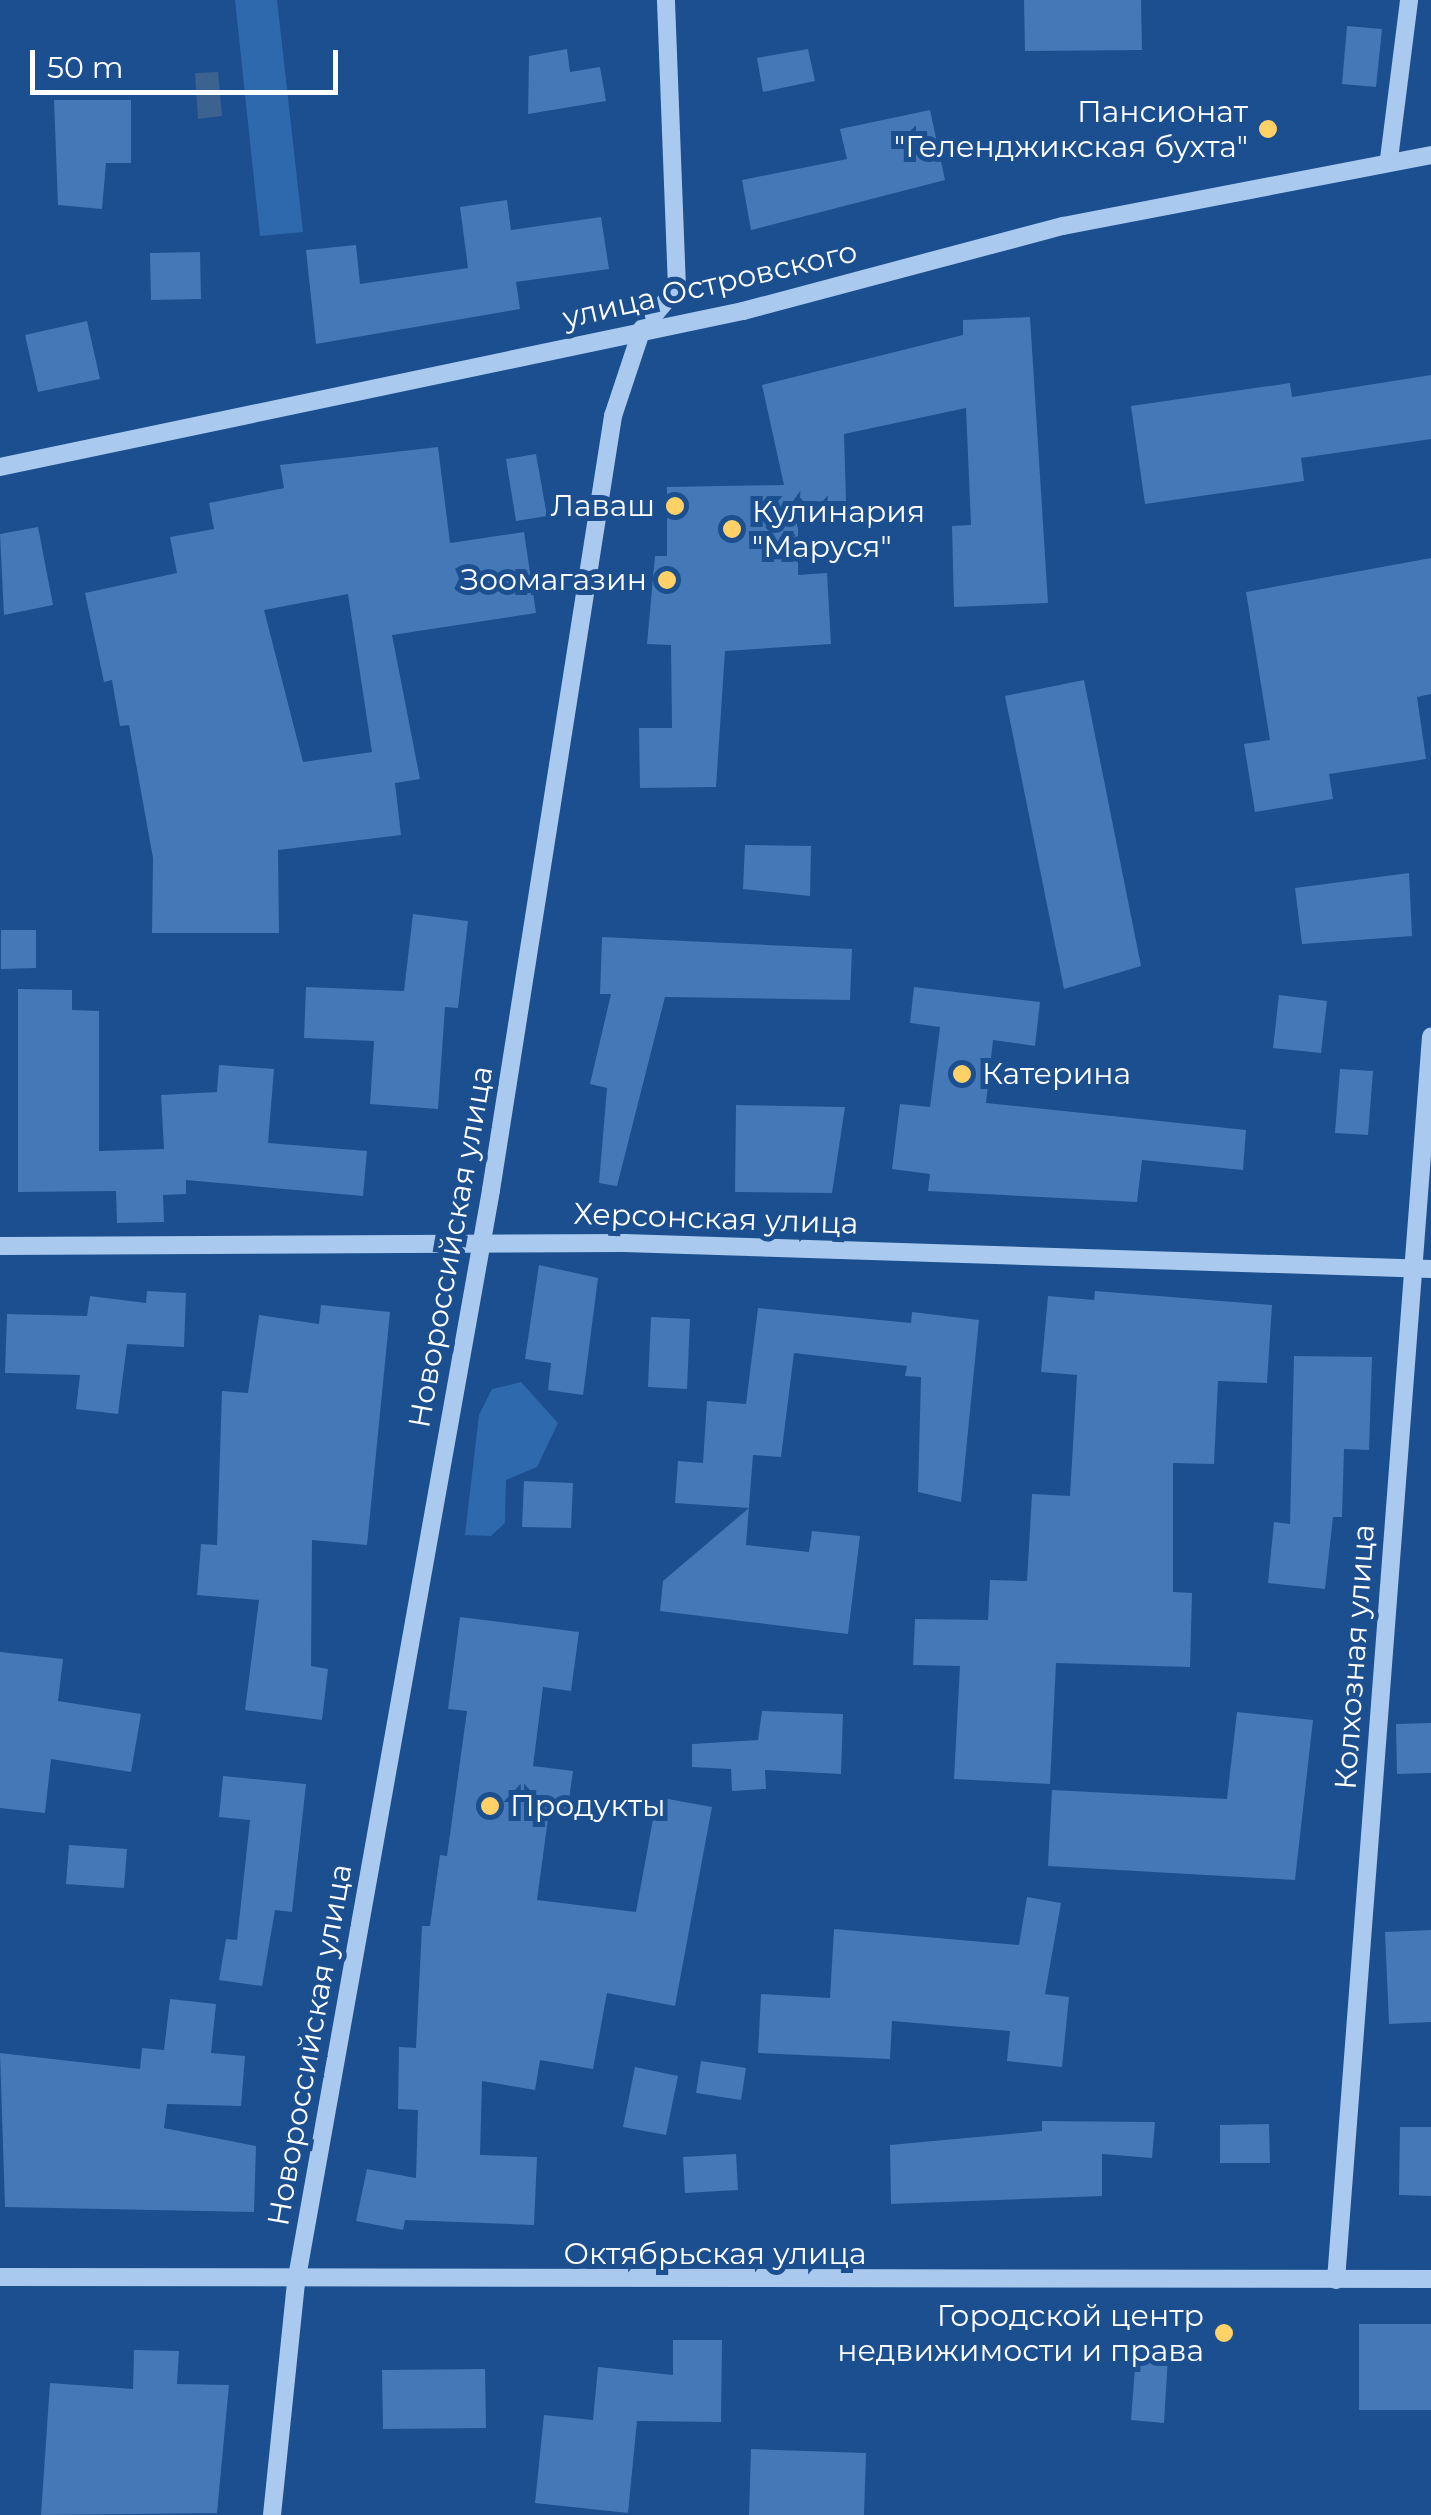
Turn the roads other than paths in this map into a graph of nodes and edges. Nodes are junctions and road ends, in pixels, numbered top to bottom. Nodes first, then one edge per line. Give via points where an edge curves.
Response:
1 (666, 0) edge
2 (1409, 0) edge
3 (1431, 155) edge
4 (1389, 159) junction
5 (642, 329) junction
6 (0, 467) edge
7 (1431, 1038) edge
8 (480, 1242) junction
9 (0, 1246) edge
10 (1422, 1269) edge
11 (0, 2277) edge
12 (1336, 2280) junction
13 (1431, 2280) edge
14 (296, 2283) junction
15 (272, 2515) edge

1 - 5 street, Новороссийская улица via 677,288
2 - 4 street
3 - 4 street, улица Островского
4 - 5 street, улица Островского via 1063,226
5 - 6 street, улица Островского
5 - 8 street, Новороссийская улица via 613,416
7 - 10 street, Колхозная улица
8 - 9 street, Херсонская улица
8 - 10 street, Херсонская улица
8 - 14 street, Новороссийская улица
10 - 12 street, Колхозная улица
11 - 14 street, Октябрьская улица
12 - 13 street, Октябрьская улица
12 - 14 street, Октябрьская улица
14 - 15 street, Новороссийская улица

